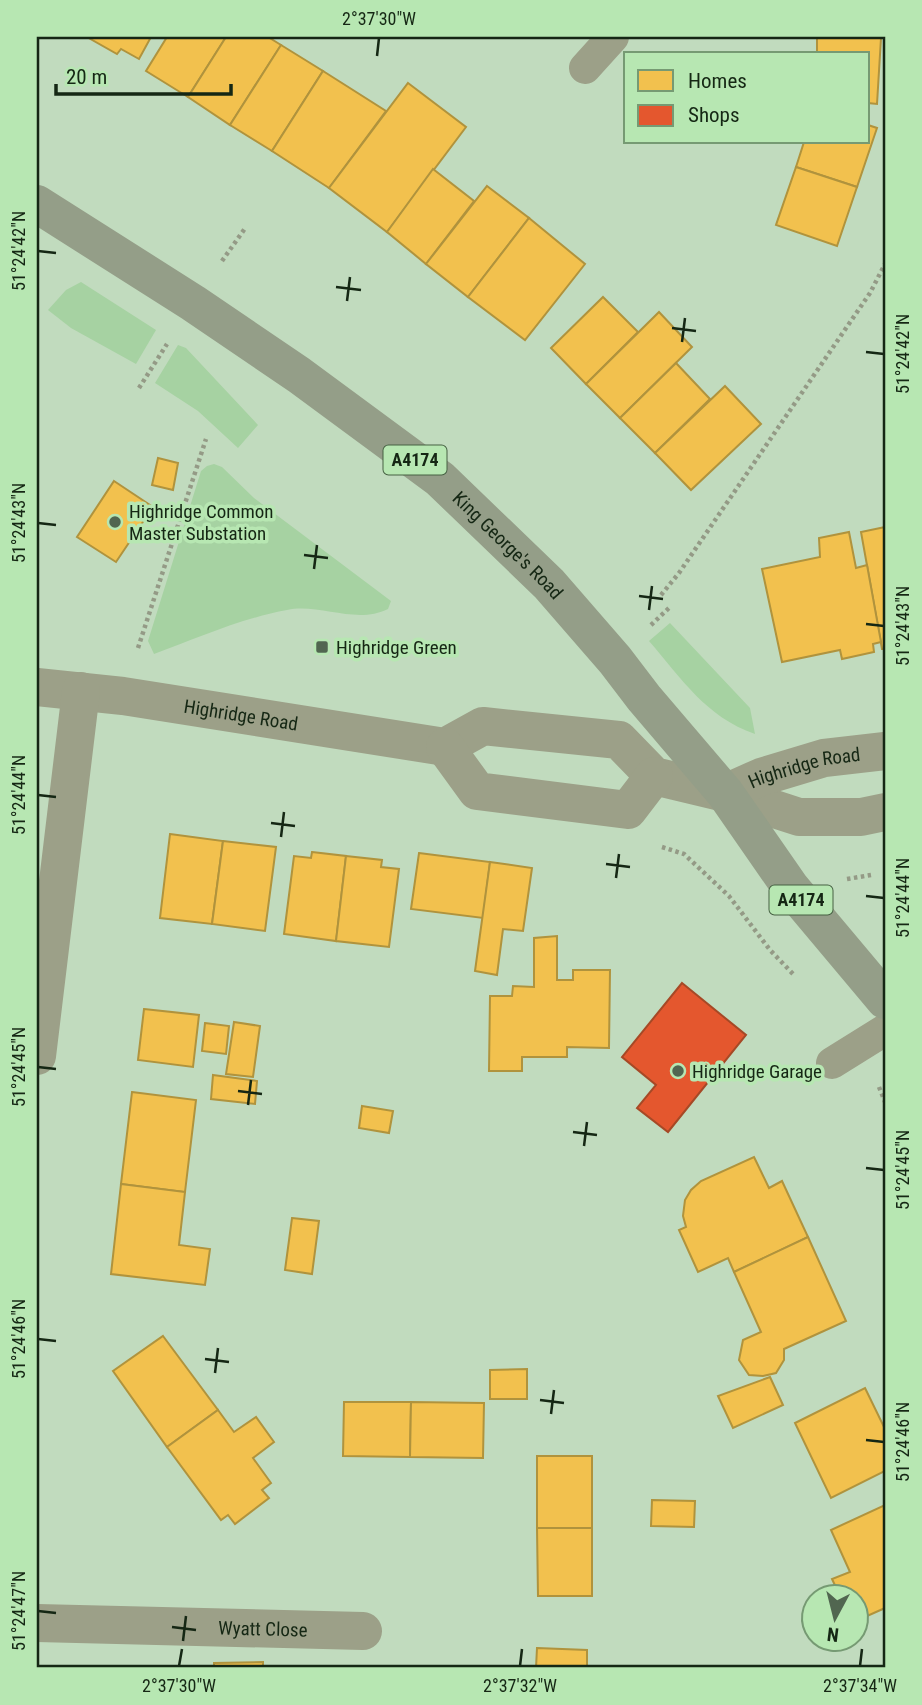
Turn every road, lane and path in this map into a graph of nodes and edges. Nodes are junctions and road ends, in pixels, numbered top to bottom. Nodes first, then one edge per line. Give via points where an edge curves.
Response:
1 (613, 37) edge
2 (585, 68) dead end
3 (37, 204) edge
4 (885, 264) edge
5 (206, 439) dead end
6 (661, 595) dead end
7 (37, 687) edge
8 (80, 691) junction
9 (123, 696) junction
10 (445, 747) junction
11 (885, 751) edge
12 (654, 776) junction
13 (725, 793) junction
14 (885, 812) edge
15 (658, 845) dead end
16 (797, 978) dead end
17 (885, 1000) edge
18 (873, 1038) edge
19 (37, 1056) edge
20 (832, 1063) dead end
21 (885, 1102) edge
22 (37, 1623) edge
23 (363, 1631) dead end

1 - 2 lane
3 - 13 highway, King George's Road / A4174 via 278,361 440,478 549,584
4 - 6 path via 870,293
5 - 9 path
7 - 8 street, Highridge Road
8 - 9 street, Highridge Road
8 - 19 street
9 - 10 street, Highridge Road
10 - 12 street via 483,726 619,740
10 - 12 street via 477,790 490,792 628,810
11 - 13 street, Highridge Road via 824,758
12 - 13 street, Highridge Road
13 - 14 street, Highridge Road via 799,817 860,817
13 - 17 highway, A4174 via 791,888
15 - 16 path via 684,854 729,896 769,950
18 - 20 lane
18 - 21 path
22 - 23 street, Wyatt Close

